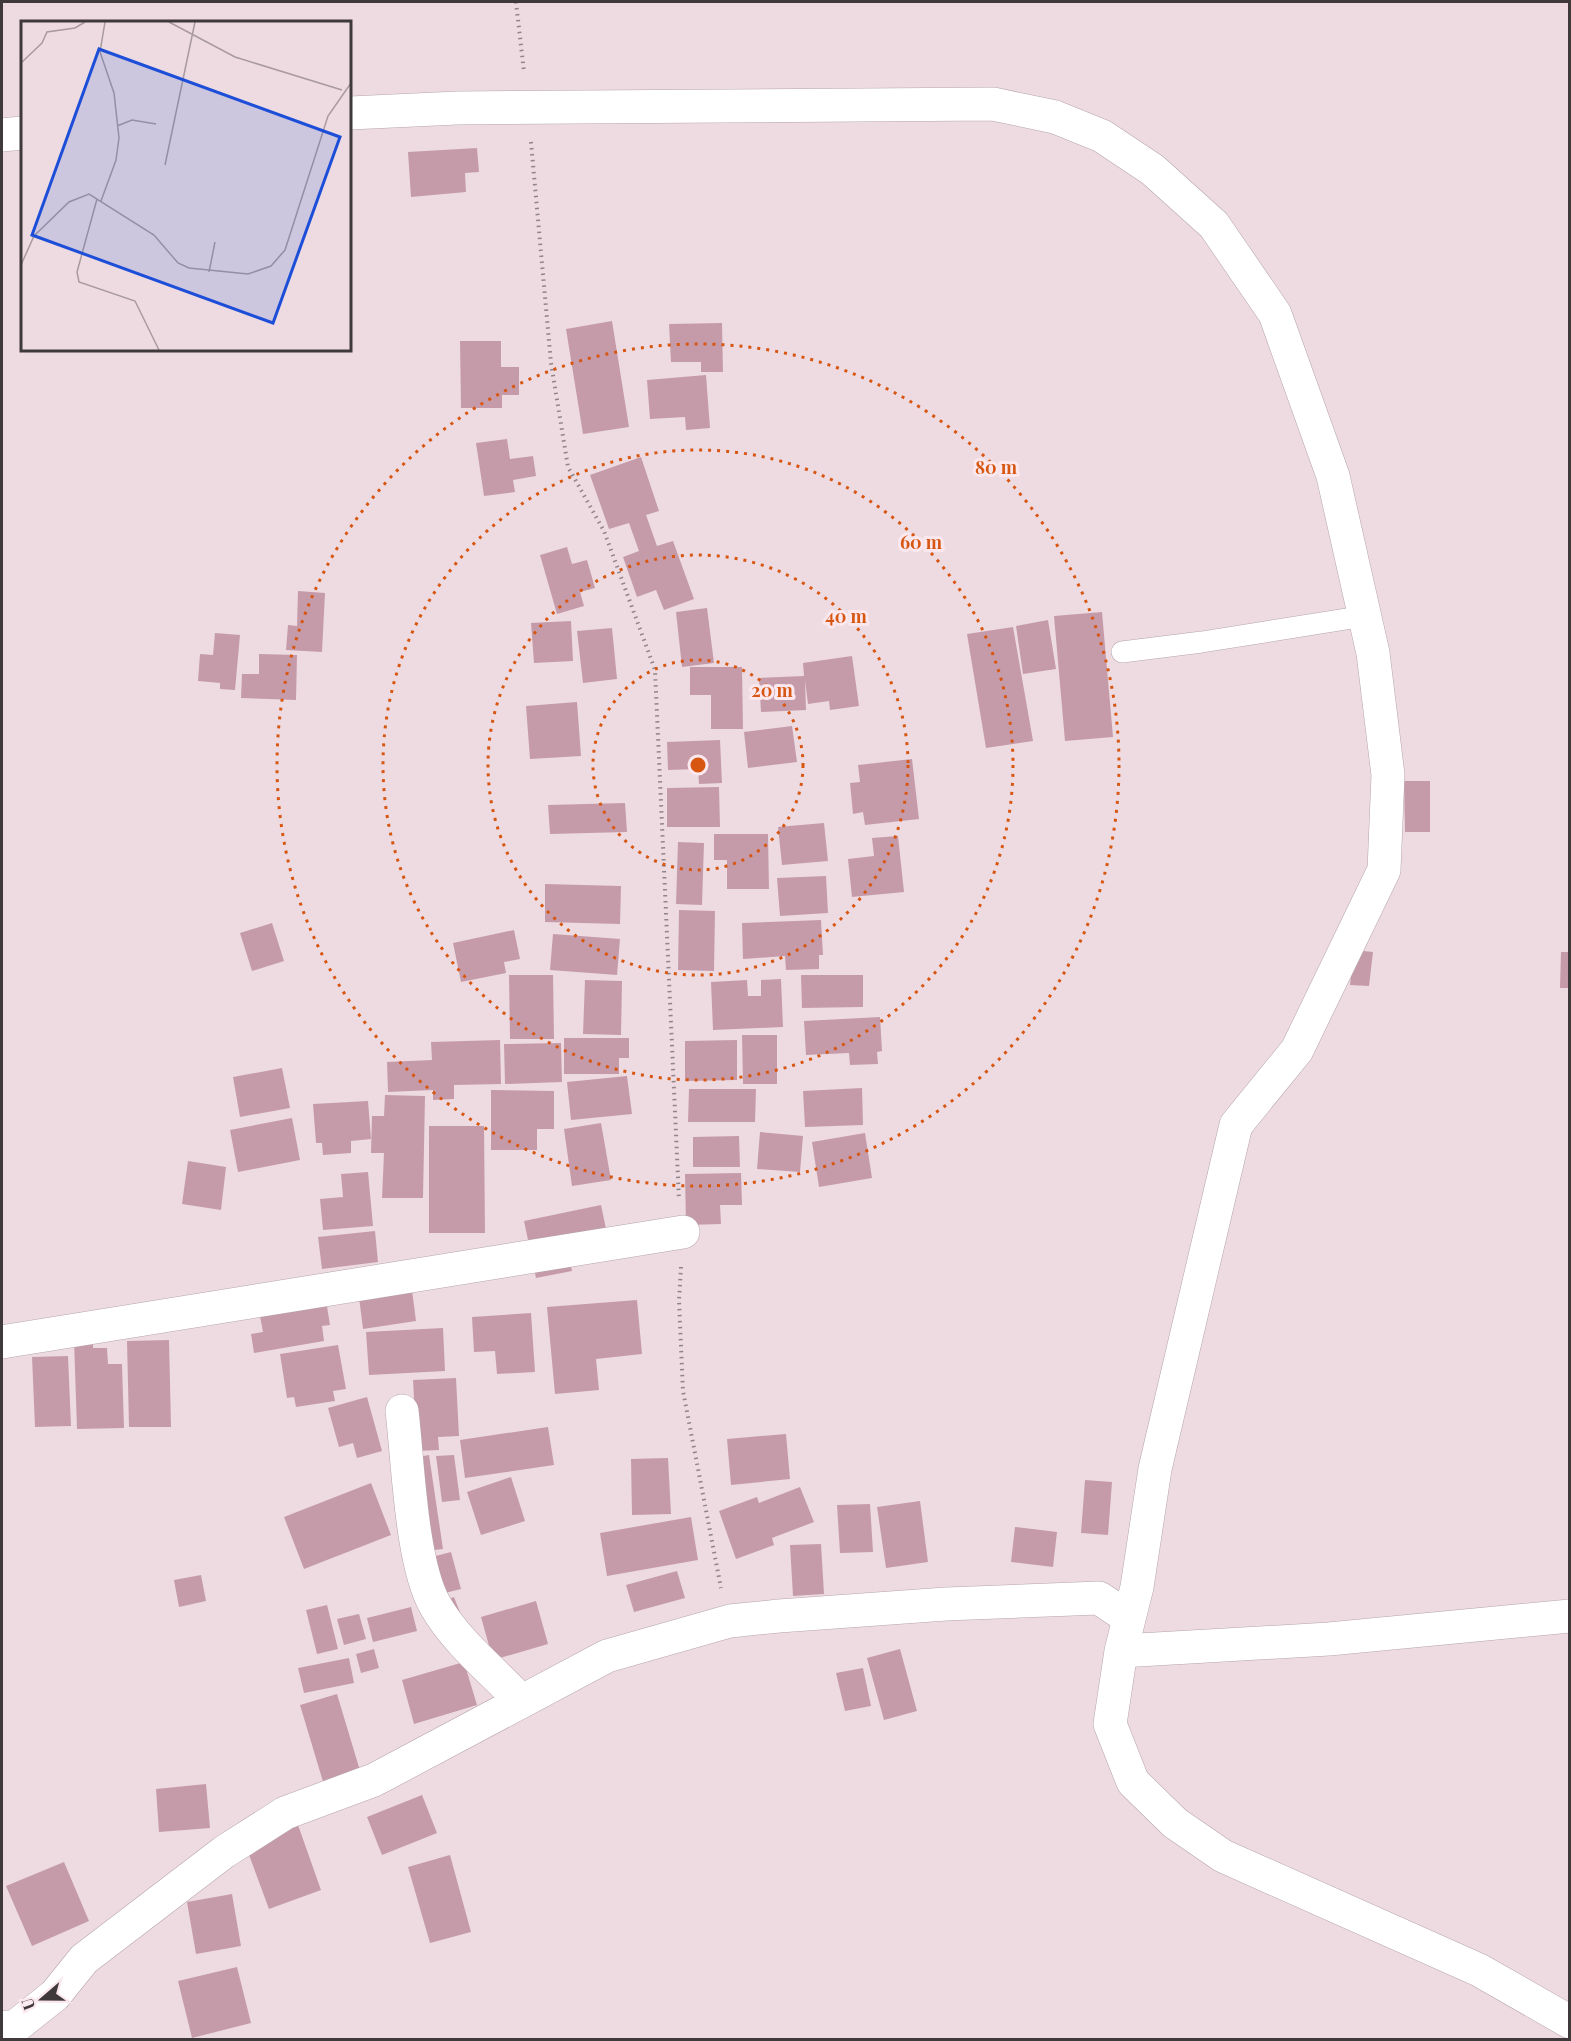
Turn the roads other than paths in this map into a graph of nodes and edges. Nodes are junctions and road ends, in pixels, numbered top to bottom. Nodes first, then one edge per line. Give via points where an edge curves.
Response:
1 (351, 113) edge
2 (21, 133) edge
3 (2, 135) edge
4 (1365, 616) junction
5 (1122, 652) dead end
6 (683, 1232) road end
7 (2, 1342) edge
8 (402, 1411) dead end
9 (1569, 1616) edge
10 (1129, 1618) junction
11 (1121, 1651) junction
12 (521, 1701) junction
13 (1569, 2022) edge
14 (2, 2028) edge

1 - 4 street via 993,104 1055,117 1102,136 1153,170 1214,225 1275,314 1333,476
2 - 3 street
4 - 5 lane
4 - 10 street via 1388,775 1384,870 1297,1050 1236,1125 1155,1469
6 - 7 street
8 - 12 street via 419,1554 434,1604 458,1638
9 - 11 street via 1329,1639
10 - 11 street
10 - 12 street via 1099,1598 946,1604 730,1622 607,1656
11 - 13 street via 1110,1724 1133,1782 1175,1822 1223,1856 1479,1970
12 - 14 street via 374,1780 285,1813 224,1852 84,1959 55,1995 16,2026

